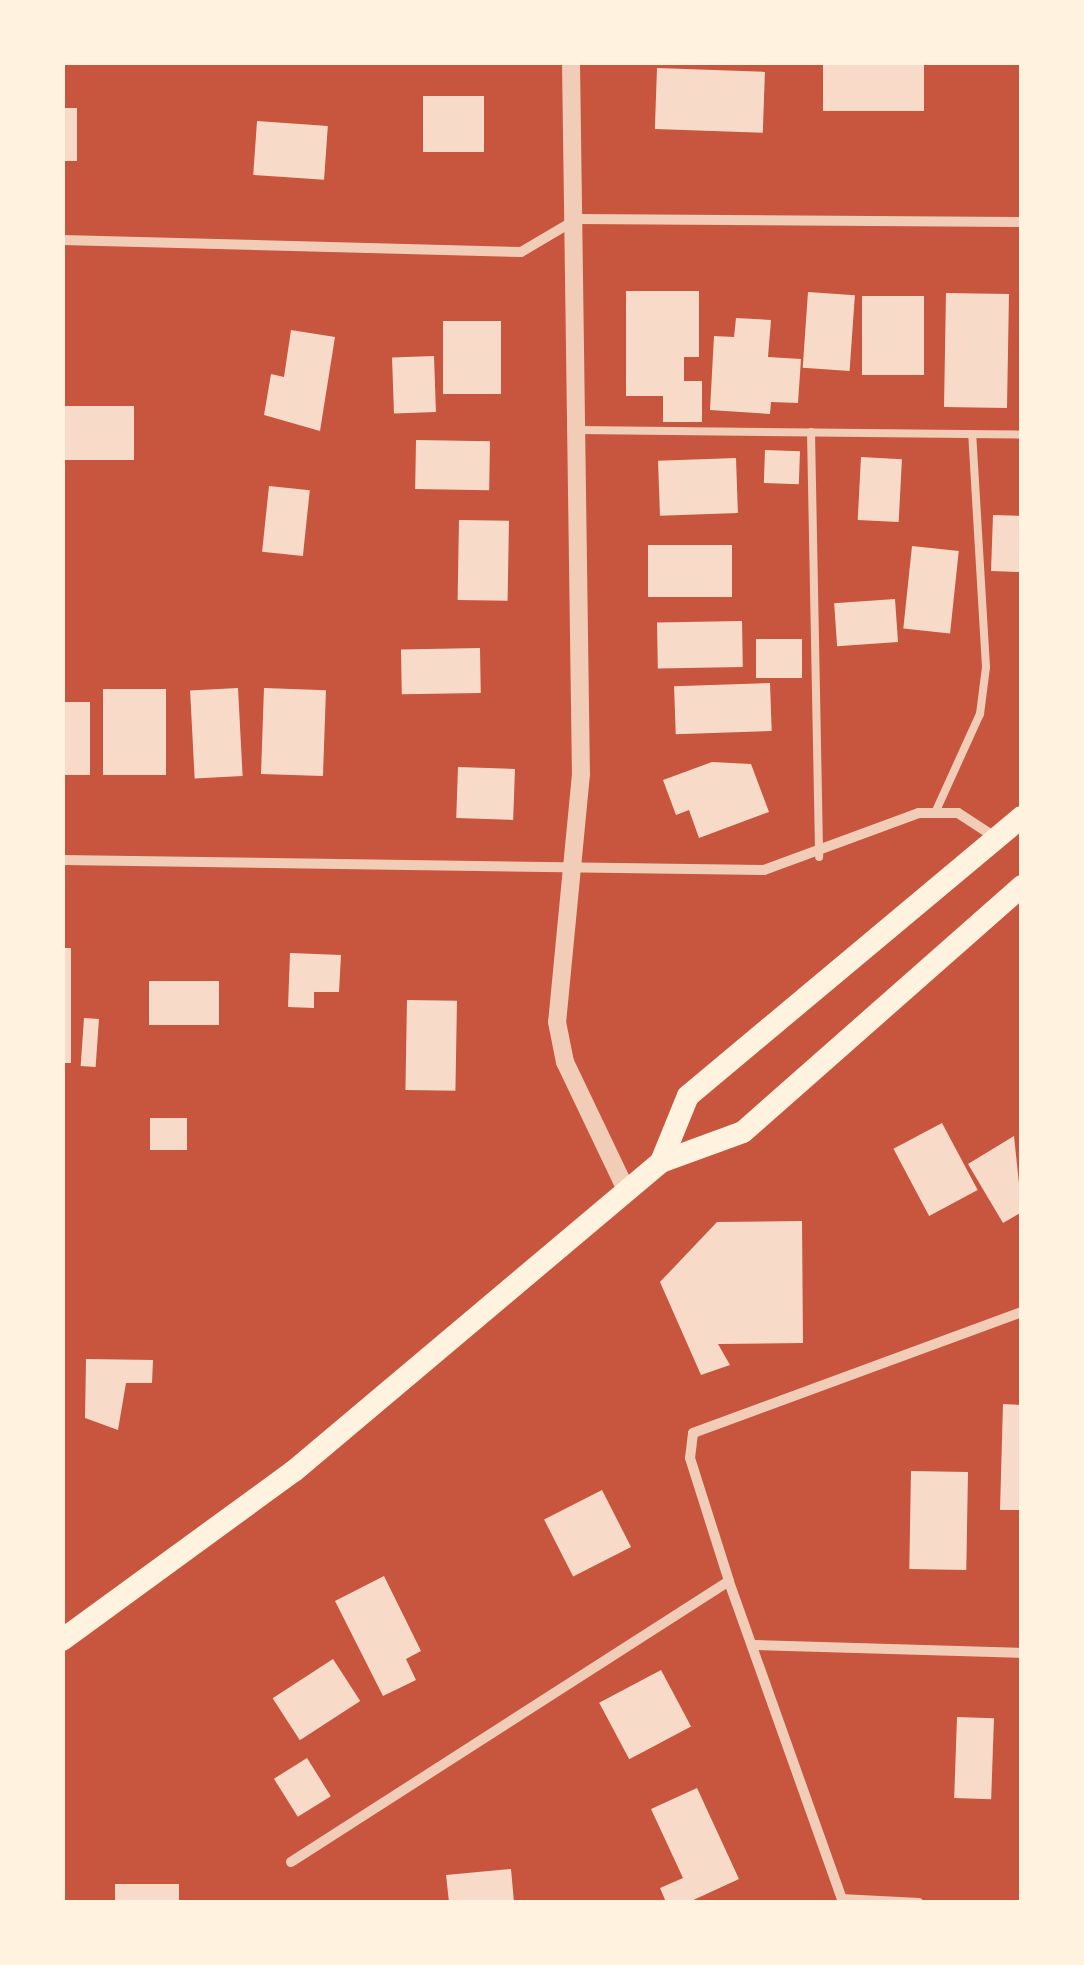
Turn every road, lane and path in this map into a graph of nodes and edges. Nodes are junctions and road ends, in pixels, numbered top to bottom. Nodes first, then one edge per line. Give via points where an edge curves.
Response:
1 (571, 62) edge
2 (577, 219) junction
3 (1022, 222) edge
4 (62, 240) edge
5 (577, 430) junction
6 (811, 432) junction
7 (972, 434) junction
8 (1022, 435) edge
9 (935, 813) junction
10 (1022, 818) edge
11 (994, 837) junction
12 (818, 856) junction
13 (62, 860) edge
14 (571, 866) junction
15 (1022, 886) edge
16 (661, 1162) junction
17 (627, 1192) junction
18 (1022, 1312) edge
19 (728, 1581) junction
20 (62, 1640) edge
21 (756, 1645) junction
22 (1022, 1653) edge
23 (291, 1862) dead end
24 (842, 1900) edge
25 (919, 1902) edge

1 - 2 street
2 - 3 street
2 - 4 street via 521,252
2 - 5 street
5 - 6 lane
5 - 14 street via 580,774
6 - 7 lane
6 - 12 lane
7 - 8 lane
7 - 9 lane via 986,668 980,714
9 - 11 street via 958,813
9 - 12 street
10 - 11 main road
11 - 16 main road via 688,1096
12 - 14 street via 764,870
13 - 14 street
14 - 17 street via 560,1036
15 - 16 main road via 743,1132
16 - 17 main road
17 - 20 main road via 294,1471
18 - 19 street via 693,1434 690,1458
19 - 21 street
19 - 23 street
21 - 22 street
21 - 24 street
24 - 25 lane

